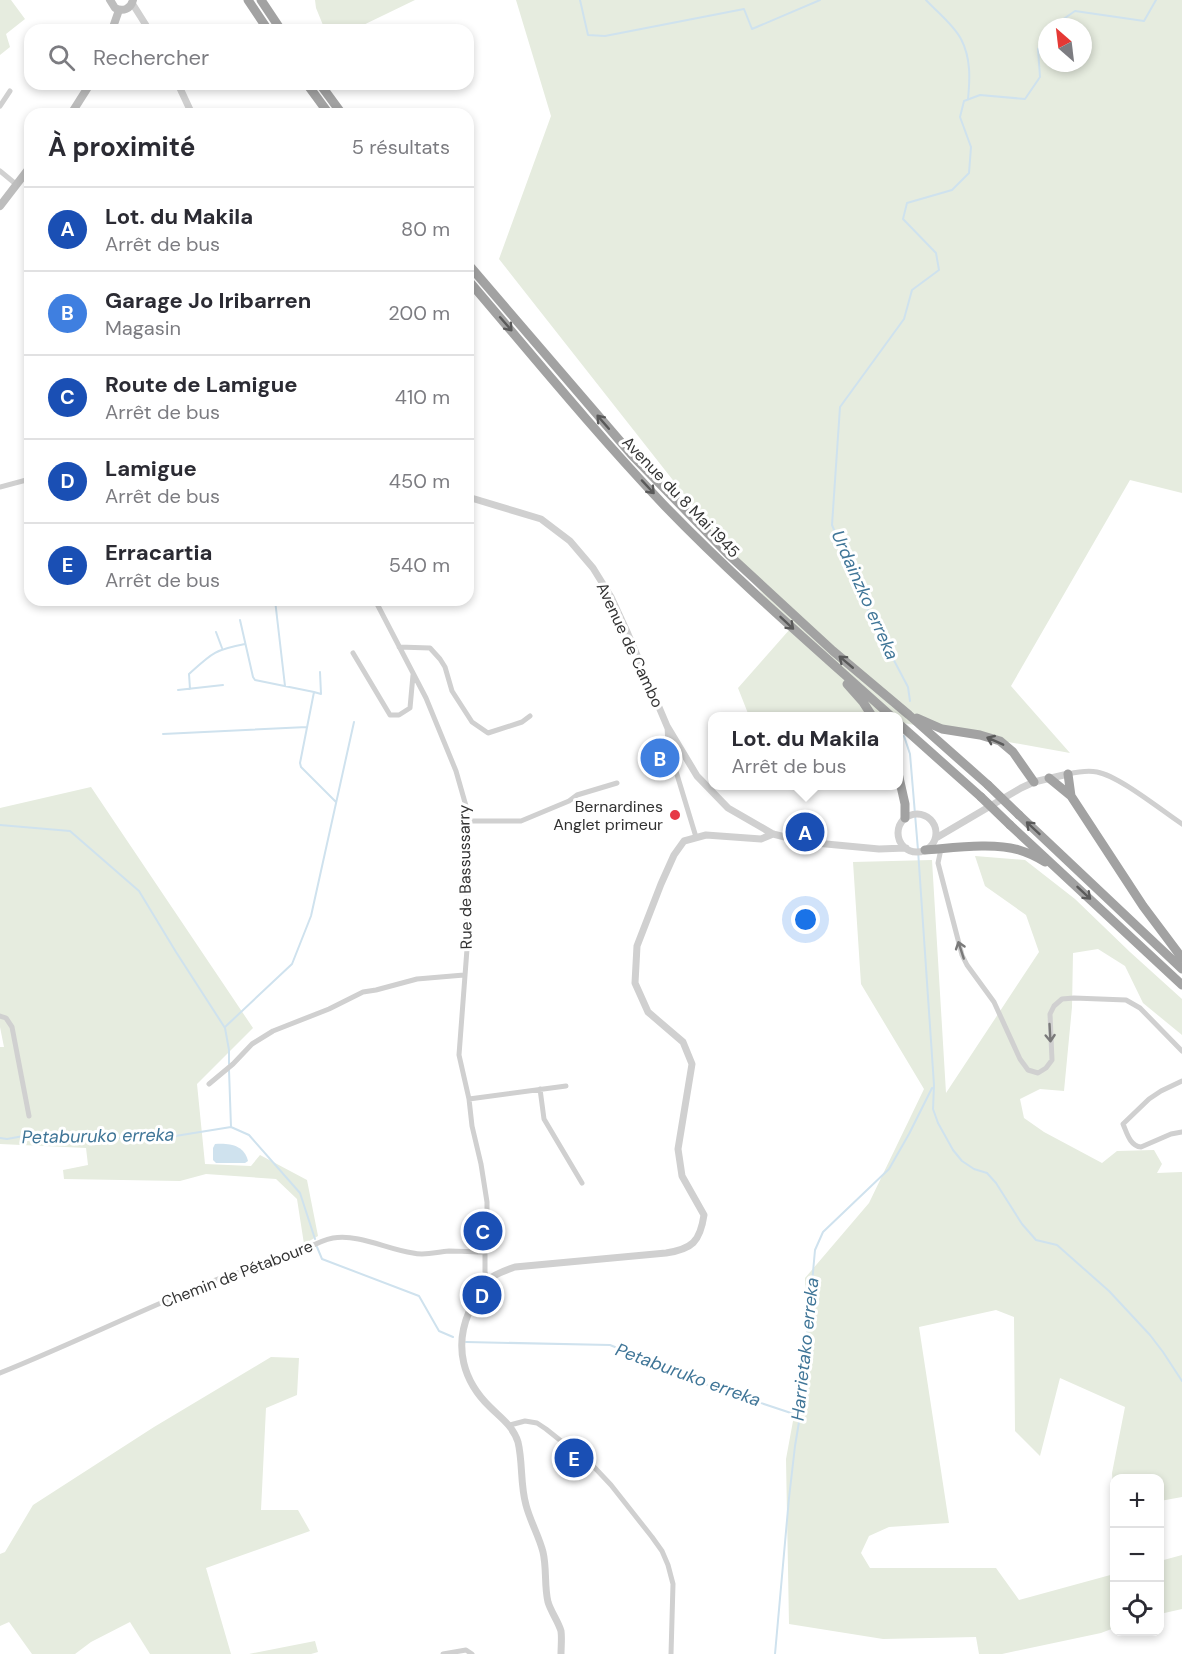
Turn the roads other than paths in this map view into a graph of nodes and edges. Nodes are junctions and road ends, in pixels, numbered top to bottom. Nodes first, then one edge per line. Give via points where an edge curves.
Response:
1 (110, 0) edge
2 (248, 0) edge
3 (261, 0) edge
4 (133, 2) edge
5 (119, 10) junction
6 (114, 24) edge
7 (146, 24) edge
8 (264, 24) edge
9 (277, 24) edge
10 (86, 90) edge
11 (181, 90) edge
12 (311, 90) edge
13 (324, 90) edge
14 (9, 92) dead end
15 (0, 106) edge
16 (74, 108) edge
17 (189, 108) edge
18 (324, 108) edge
19 (338, 108) edge
20 (0, 171) edge
21 (24, 176) edge
22 (17, 186) junction
23 (0, 206) edge
24 (474, 271) edge
25 (474, 287) edge
26 (24, 481) edge
27 (0, 487) edge
28 (474, 499) edge
29 (378, 606) edge
30 (399, 647) junction
31 (353, 653) dead end
32 (828, 661) junction
33 (413, 673) junction
34 (869, 712) edge
35 (885, 712) edge
36 (909, 715) junction
37 (530, 716) dead end
38 (667, 726) junction
39 (903, 728) edge
40 (1068, 774) junction
41 (1049, 778) junction
42 (1034, 782) junction
43 (617, 783) dead end
44 (708, 788) edge
45 (710, 790) edge
46 (902, 790) edge
47 (1071, 796) junction
48 (908, 817) junction
49 (467, 821) junction
50 (1182, 824) edge
51 (935, 825) junction
52 (954, 827) junction
53 (773, 834) junction
54 (899, 836) junction
55 (696, 837) junction
56 (936, 838) junction
57 (906, 848) junction
58 (879, 849) junction
59 (941, 849) junction
60 (920, 851) junction
61 (1059, 869) junction
62 (1182, 958) edge
63 (1182, 969) edge
64 (465, 975) junction
65 (1182, 985) edge
66 (0, 1016) edge
67 (1182, 1051) edge
68 (1182, 1081) edge
69 (209, 1084) dead end
70 (566, 1086) dead end
71 (540, 1089) junction
72 (469, 1099) junction
73 (29, 1116) dead end
74 (1182, 1131) edge
75 (582, 1183) dead end
76 (485, 1252) junction
77 (487, 1279) junction
78 (0, 1373) edge
79 (510, 1425) junction
80 (443, 1654) edge
81 (472, 1654) edge
82 (561, 1654) edge
83 (671, 1654) edge

1 - 5 main road
2 - 8 highway
3 - 9 highway
4 - 5 main road via 127,9
4 - 7 street
5 - 6 main road
10 - 16 main road
11 - 17 street
12 - 18 highway
13 - 19 highway
14 - 15 street
20 - 22 street
21 - 22 main road
22 - 23 main road
36 -> 24 highway, Avenue du 8 Mai 1945 via 764,588 671,496
25 -> 32 highway, Avenue du 8 Mai 1945 via 656,496
26 - 27 street
28 - 38 street, Avenue de Cambo via 541,519 570,541 593,567 624,624
29 - 30 street, Rue de Bassussarry
30 - 33 street, Rue de Bassussarry
30 - 37 street via 430,648 445,667 453,691 472,722 488,733
31 - 33 street via 390,715 410,708
32 - 34 highway
32 - 35 highway, Avenue du 8 Mai 1945
33 - 49 street, Rue de Bassussarry via 456,771
42 -> 36 highway via 1000,741 942,729
63 -> 36 highway, Avenue du 8 Mai 1945, bridge
38 - 44 street, Avenue de Cambo
38 - 55 street, Avenue de Cambo via 668,745
39 - 61 highway, bridge
40 - 41 street
40 - 47 highway
40 - 50 street via 1098,772 1114,778
41 - 42 street
41 - 47 highway
42 - 52 street
43 - 49 street via 577,795 520,821
45 - 53 street, Avenue de Cambo via 728,808
46 - 48 highway
47 - 62 highway
48 - 51 street via 920,814
48 - 54 street via 899,826
49 - 64 street, Rue de Bassussarry
51 - 52 street
51 - 56 street
52 - 56 street
53 - 55 street via 761,839
53 - 58 street, Avenue de Cambo via 805,842
54 - 57 street
54 - 58 street
55 - 77 street via 684,841 661,884 637,946 635,983 648,1012 683,1042 692,1064 678,1149 682,1176 704,1215 699,1237 675,1252 515,1268
56 - 60 street
57 - 58 street, Avenue de Cambo
57 - 60 street
59 - 60 highway
59 - 61 highway via 1017,849
67 -> 59 street via 1140,1008 1126,1000 1062,999 1050,1014 1052,1060 1038,1073 1028,1070 994,1002 962,955 938,863
61 -> 65 highway
64 - 69 street via 417,979 363,992 273,1031 252,1044
64 - 72 street, Rue de Bassussarry via 459,1055
66 - 73 street via 12,1027
68 - 74 street via 1149,1099 1123,1124 1127,1135 1141,1147
70 - 71 street
71 - 72 street
71 - 75 street via 544,1119
72 - 76 street, Rue de Bassussarry via 487,1202
76 - 77 street, Rue de Bassussarry
76 - 78 street, Chemin de Pétaboure via 425,1255 379,1243 333,1238 216,1280
77 - 79 street via 476,1293 464,1323 462,1354 465,1370 477,1392
79 - 82 street via 518,1441 526,1506 543,1552 545,1588 561,1631
79 - 83 street via 525,1421 546,1429 595,1468 652,1537 665,1558 673,1584
80 - 81 street via 466,1650

